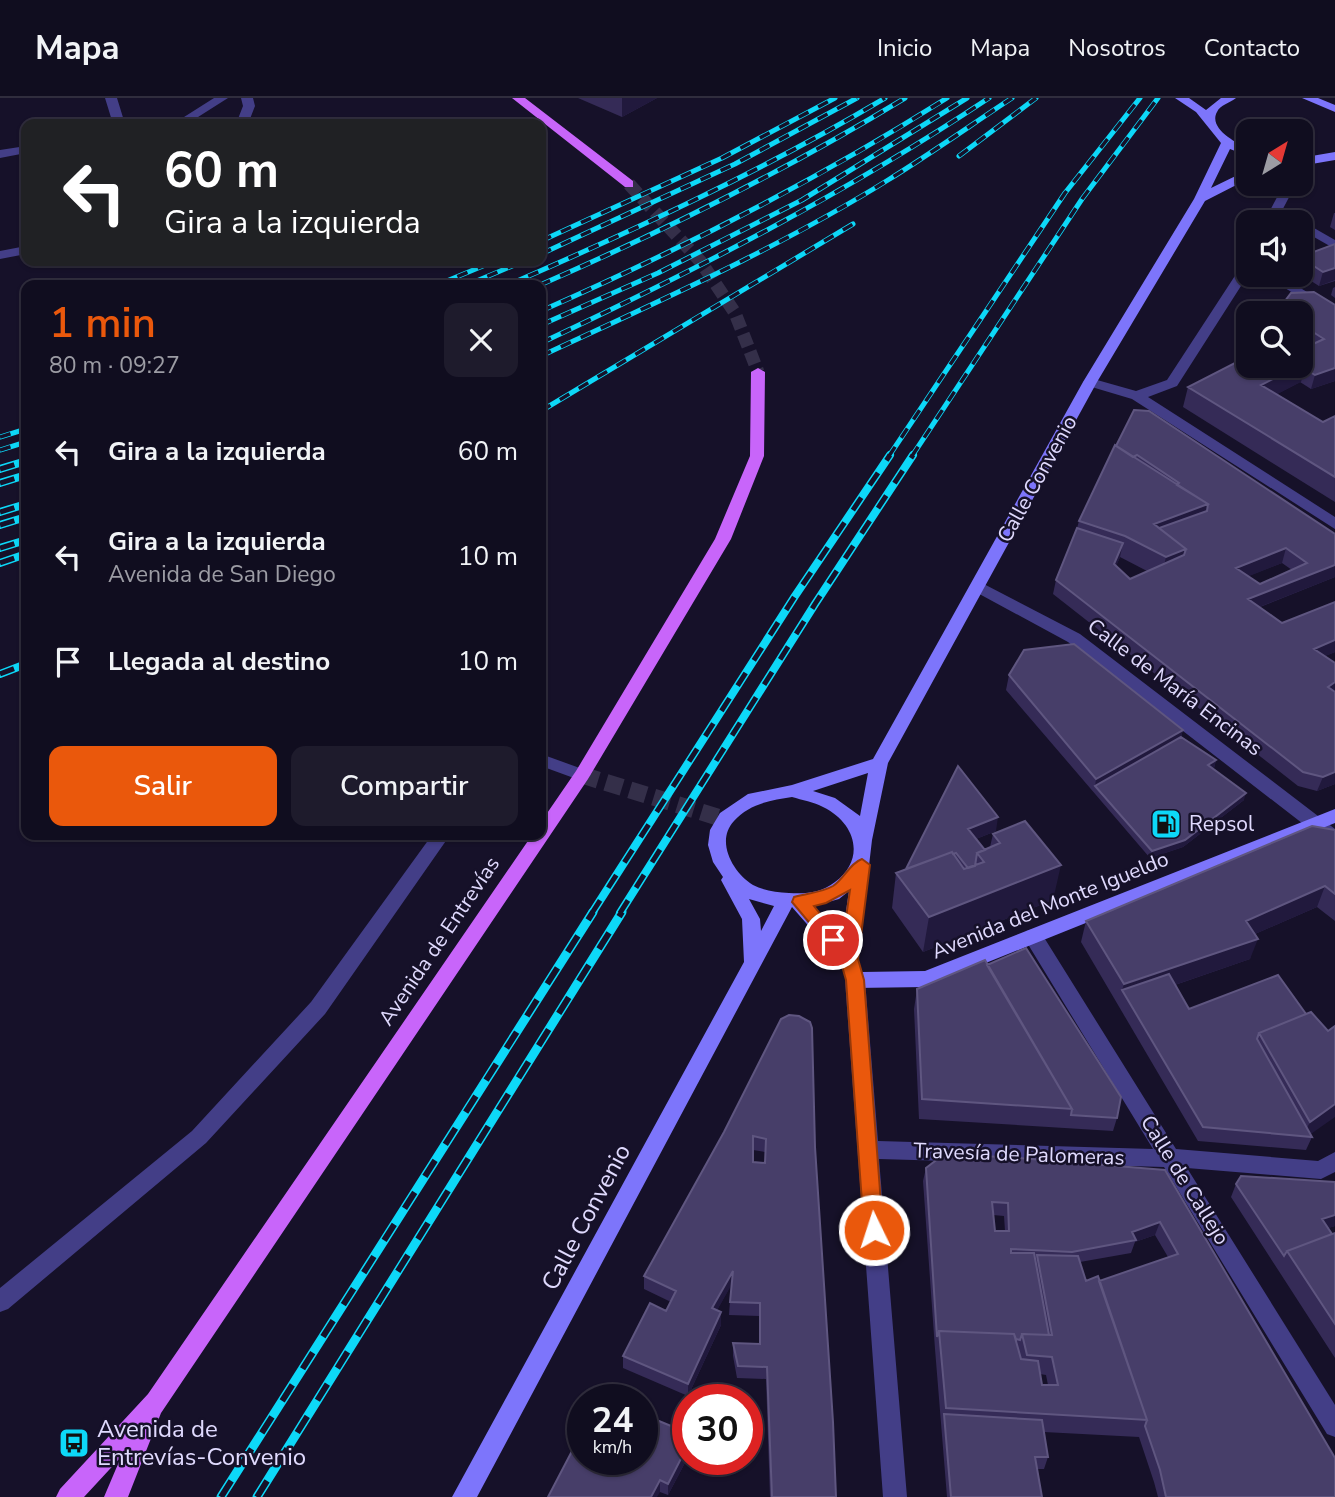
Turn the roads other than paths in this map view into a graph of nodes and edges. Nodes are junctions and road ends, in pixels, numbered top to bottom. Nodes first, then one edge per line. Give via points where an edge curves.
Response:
1 (111, 98) edge
2 (222, 98) edge
3 (247, 98) edge
4 (518, 98) edge
5 (1181, 98) edge
6 (1230, 98) edge
7 (1314, 99) edge
8 (1335, 109) edge
9 (117, 119) edge
10 (187, 119) edge
11 (244, 119) edge
12 (545, 119) edge
13 (546, 120) edge
14 (1209, 123) junction
15 (1227, 143) junction
16 (1236, 147) edge
17 (21, 151) edge
18 (0, 154) edge
19 (1335, 156) edge
20 (1313, 160) edge
21 (1236, 180) edge
22 (629, 184) tunnel mouth
23 (1284, 196) edge
24 (1200, 199) junction
25 (1276, 210) edge
26 (1313, 232) edge
27 (1335, 245) edge
28 (21, 251) edge
29 (0, 255) edge
30 (1236, 284) edge
31 (1290, 287) edge
32 (1335, 315) edge
33 (758, 372) tunnel mouth
34 (1090, 382) junction
35 (1136, 396) junction
36 (1335, 524) edge
37 (978, 586) junction
38 (546, 762) edge
39 (879, 763) junction
40 (582, 775) junction
41 (792, 791) junction
42 (1335, 816) edge
43 (1316, 823) junction
44 (546, 828) edge
45 (864, 839) junction
46 (1335, 839) edge
47 (437, 840) edge
48 (538, 840) edge
49 (862, 865) junction
50 (725, 869) junction
51 (793, 902) junction
52 (1033, 936) junction
53 (849, 959) junction
54 (753, 962) junction
55 (855, 980) junction
56 (867, 1150) junction
57 (1172, 1158) junction
58 (1335, 1161) edge
59 (0, 1302) edge
60 (156, 1402) junction
61 (1335, 1426) edge
62 (68, 1497) edge
63 (116, 1497) edge
64 (464, 1497) edge
65 (895, 1497) edge

1 - 9 street
2 - 10 street
3 - 11 street
4 - 12 main road
5 - 14 street via 1200,110
6 - 14 street via 1216,106
7 - 8 street
13 - 22 main road
14 - 15 street
15 - 16 street
15 - 24 street, Calle Convenio
17 - 18 street
19 - 20 street
21 - 24 street
23 - 25 street
24 - 34 street, Calle Convenio
26 - 27 street
28 - 29 street
30 - 35 street via 1172,383
31 - 32 street
33 - 40 main road, Avenida de Entrevías via 757,456 723,539
34 - 35 street
34 - 37 street, Calle Convenio
35 - 36 street
37 - 39 street, Calle Convenio
37 - 43 street, Calle de María Encinas via 1074,638
38 - 40 street
39 - 41 street
39 - 45 street, Calle Convenio
40 - 44 main road, Avenida de Entrevías
41 - 45 street via 817,795 839,806 855,820
41 - 50 street via 752,797 724,819 717,835 717,852
42 - 43 street, Avenida del Monte Igueldo
43 - 46 street, Calle de María Encinas
43 - 52 street, Avenida del Monte Igueldo
45 - 49 street
47 - 59 street via 318,1008 199,1137
48 - 60 main road, Avenida de Entrevías
49 - 51 street via 839,890
49 - 53 street
50 - 51 street via 739,885 761,896
50 - 54 street via 751,919
51 - 53 street
51 - 54 street, Calle Convenio
52 - 55 street, Avenida del Monte Igueldo via 926,979
52 - 57 street, Calle de Callejo
53 - 55 street
54 - 64 street, Calle Convenio
55 - 56 street
56 - 57 street, Travesía de Palomeras
56 - 65 street
57 - 58 street, Travesía de Palomeras via 1321,1170
57 - 61 street, Calle de Callejo
60 - 62 main road, Avenida de Entrevías
60 - 63 main road, Avenida de Entrevías

